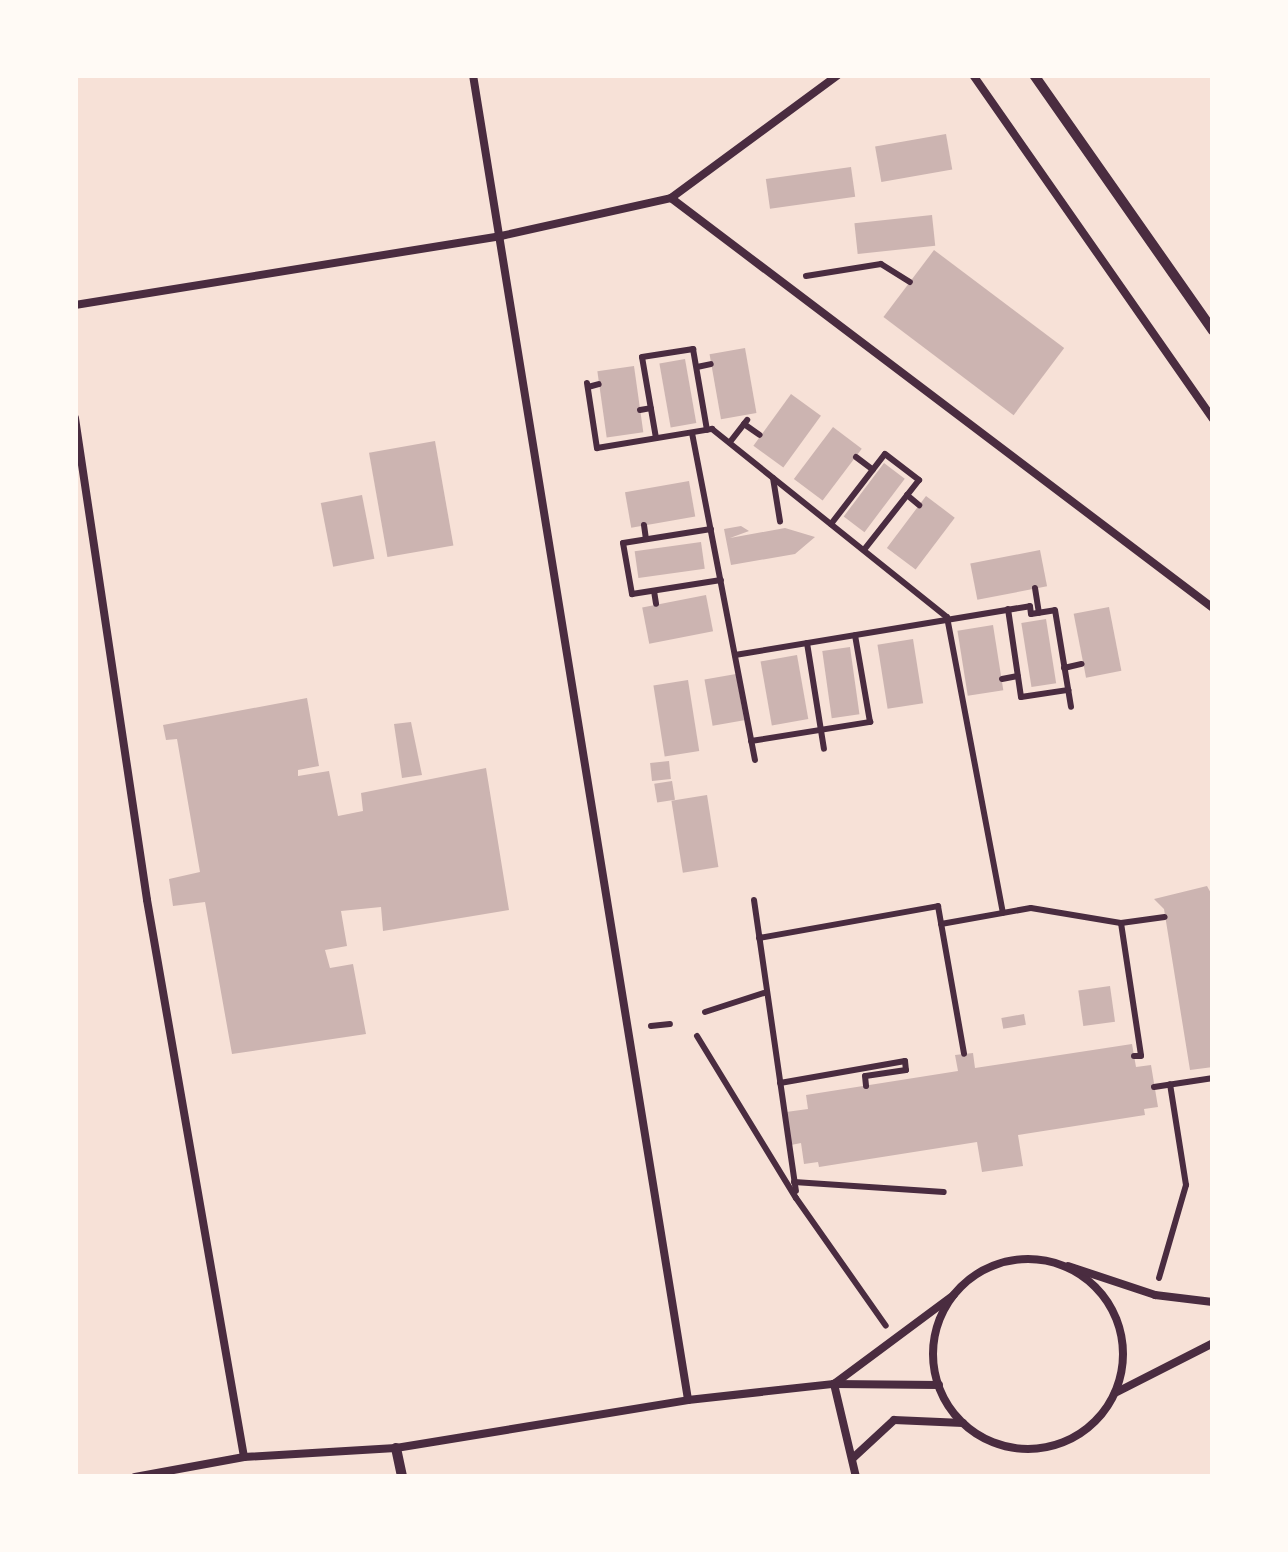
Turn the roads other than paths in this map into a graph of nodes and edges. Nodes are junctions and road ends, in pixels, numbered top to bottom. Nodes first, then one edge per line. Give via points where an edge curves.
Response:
1 (473, 75) edge
2 (838, 75) edge
3 (973, 75) edge
4 (1034, 75) edge
5 (670, 198) junction
6 (501, 236) junction
7 (75, 305) edge
8 (1213, 331) edge
9 (75, 418) edge
10 (1213, 420) edge
11 (1213, 608) edge
12 (1058, 1264) junction
13 (954, 1296) junction
14 (1213, 1302) edge
15 (1213, 1343) edge
16 (834, 1384) junction
17 (939, 1385) junction
18 (1115, 1393) junction
19 (688, 1400) junction
20 (962, 1423) junction
21 (396, 1448) junction
22 (244, 1457) junction
23 (853, 1458) junction
24 (135, 1477) edge
25 (402, 1477) edge
26 (856, 1477) edge

1 - 6 lane
2 - 5 lane
3 - 10 lane
4 - 8 street
5 - 6 lane
5 - 11 lane
6 - 7 lane
6 - 19 lane
9 - 22 lane via 148,900
12 - 13 lane via 1025,1259 993,1265
12 - 14 lane via 1155,1295
12 - 18 lane via 1086,1279 1109,1304 1121,1334 1123,1364
13 - 16 lane
13 - 17 lane via 934,1338
15 - 18 lane
16 - 17 lane
16 - 19 lane
16 - 23 lane
17 - 20 lane
18 - 20 lane via 1098,1418 1046,1448 988,1440
19 - 21 lane
20 - 23 lane via 894,1420
21 - 22 lane
21 - 25 street
22 - 24 lane
23 - 26 lane

